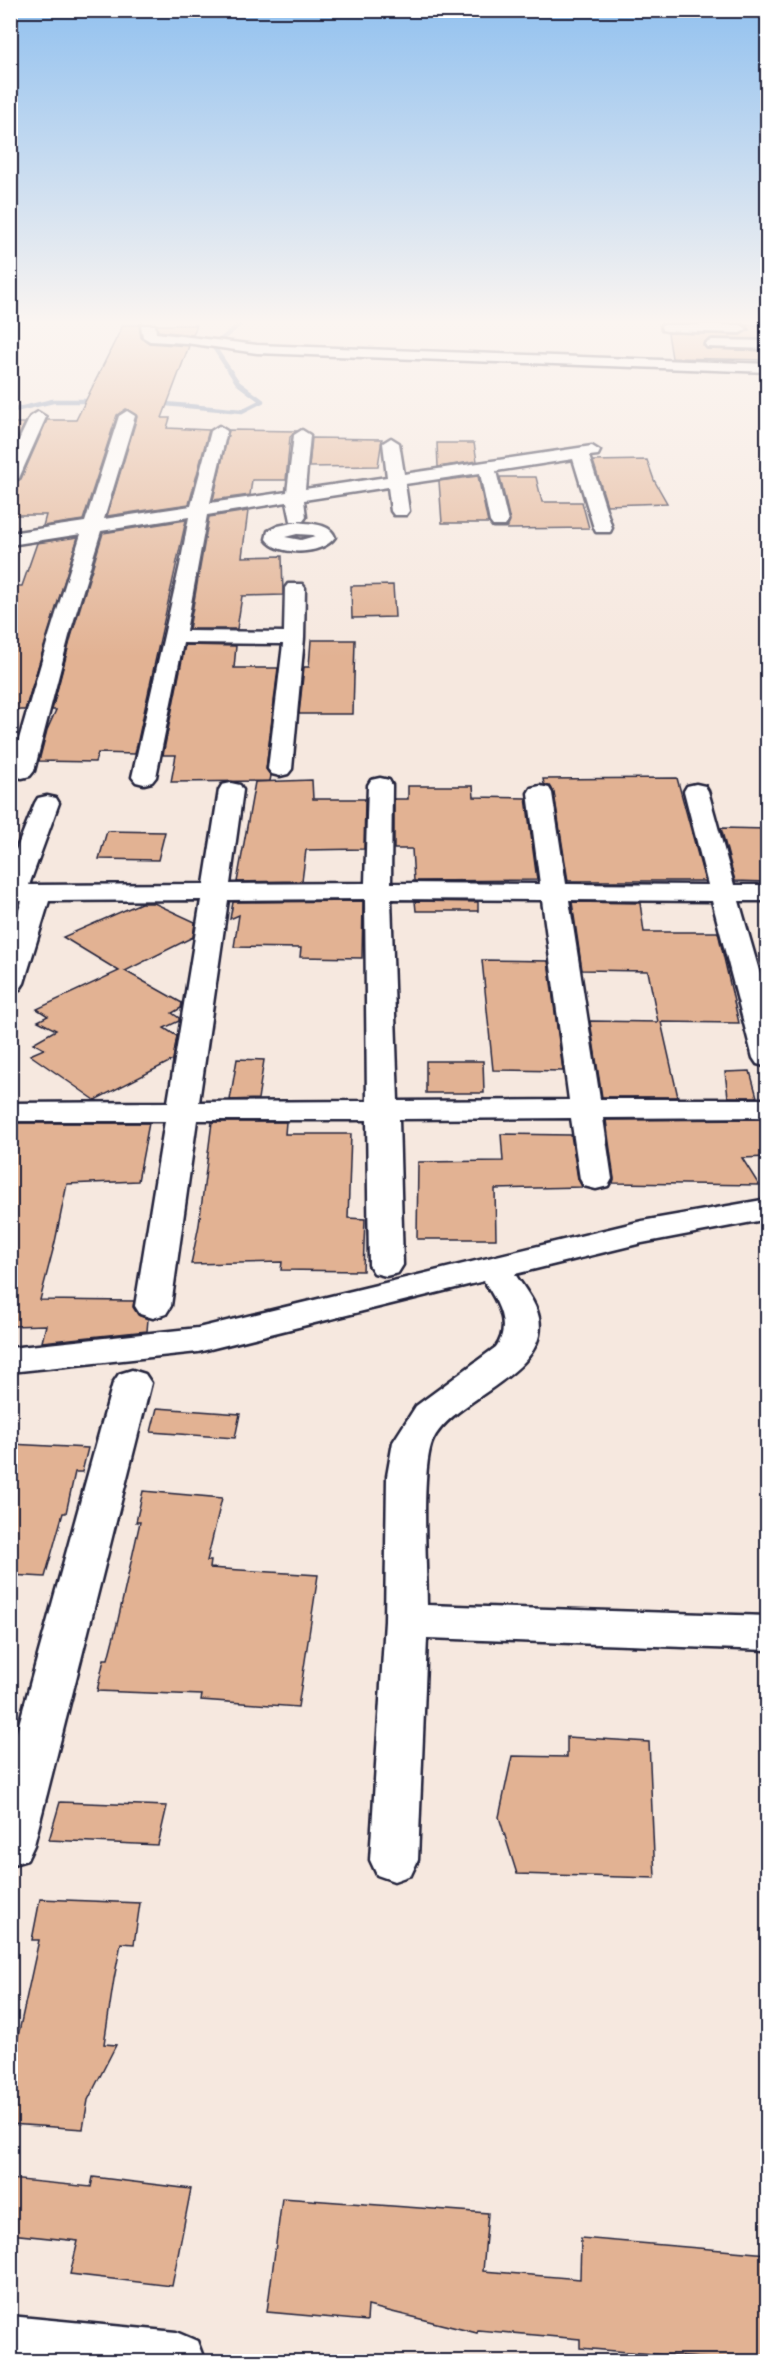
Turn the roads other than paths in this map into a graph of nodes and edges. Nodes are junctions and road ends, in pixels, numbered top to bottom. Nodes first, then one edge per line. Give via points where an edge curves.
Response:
1 (302, 435) dead end
2 (29, 436) edge
3 (121, 436) edge
4 (218, 436) edge
5 (391, 443) dead end
6 (487, 467) junction
7 (10, 478) edge
8 (396, 481) junction
9 (295, 497) junction
10 (199, 511) junction
11 (400, 511) dead end
12 (498, 522) dead end
13 (95, 527) junction
14 (297, 528) dead end
15 (603, 528) dead end
16 (10, 539) edge
17 (295, 588) dead end
18 (175, 637) junction
19 (294, 638) junction
20 (280, 769) dead end
21 (22, 771) dead end
22 (144, 777) dead end
23 (380, 785) dead end
24 (231, 790) dead end
25 (696, 791) dead end
26 (540, 793) dead end
27 (47, 803) dead end
28 (378, 891) junction
29 (215, 892) junction
30 (554, 892) junction
31 (21, 893) edge
32 (724, 893) junction
33 (768, 893) edge
34 (10, 982) edge
35 (768, 1058) edge
36 (768, 1108) edge
37 (384, 1110) junction
38 (586, 1110) junction
39 (182, 1111) junction
40 (10, 1112) edge
41 (596, 1179) dead end
42 (768, 1209) edge
43 (386, 1264) dead end
44 (493, 1268) junction
45 (153, 1306) dead end
46 (10, 1360) edge
47 (132, 1383) dead end
48 (406, 1622) junction
49 (768, 1633) edge
50 (10, 1845) edge
51 (394, 1860) dead end
52 (10, 2345) edge
53 (176, 2361) edge

1 - 9 street
2 - 7 street
3 - 13 street
4 - 10 street
5 - 8 street
6 - 8 street
6 - 12 street
6 - 15 street via 586,452
8 - 9 street
8 - 11 street
9 - 10 street
9 - 14 street
10 - 13 street
10 - 18 street
13 - 16 street
13 - 21 street
17 - 19 street
18 - 19 street
18 - 22 street
19 - 20 street
23 - 28 street
24 - 29 street
25 - 32 street
26 - 30 street
27 - 31 street
28 - 29 street
28 - 30 street
28 - 37 street
29 - 31 street
29 - 39 street
30 - 32 street
30 - 38 street
31 - 34 street
32 - 33 street
32 - 35 street
36 - 38 street
37 - 38 street
37 - 39 street
37 - 43 street
38 - 41 street
39 - 40 street
39 - 45 street
42 - 44 street via 642,1232
44 - 46 street via 198,1340
44 - 48 street via 521,1318 520,1340 509,1356 429,1416 412,1442
47 - 50 street
48 - 49 street
48 - 51 street
52 - 53 street

